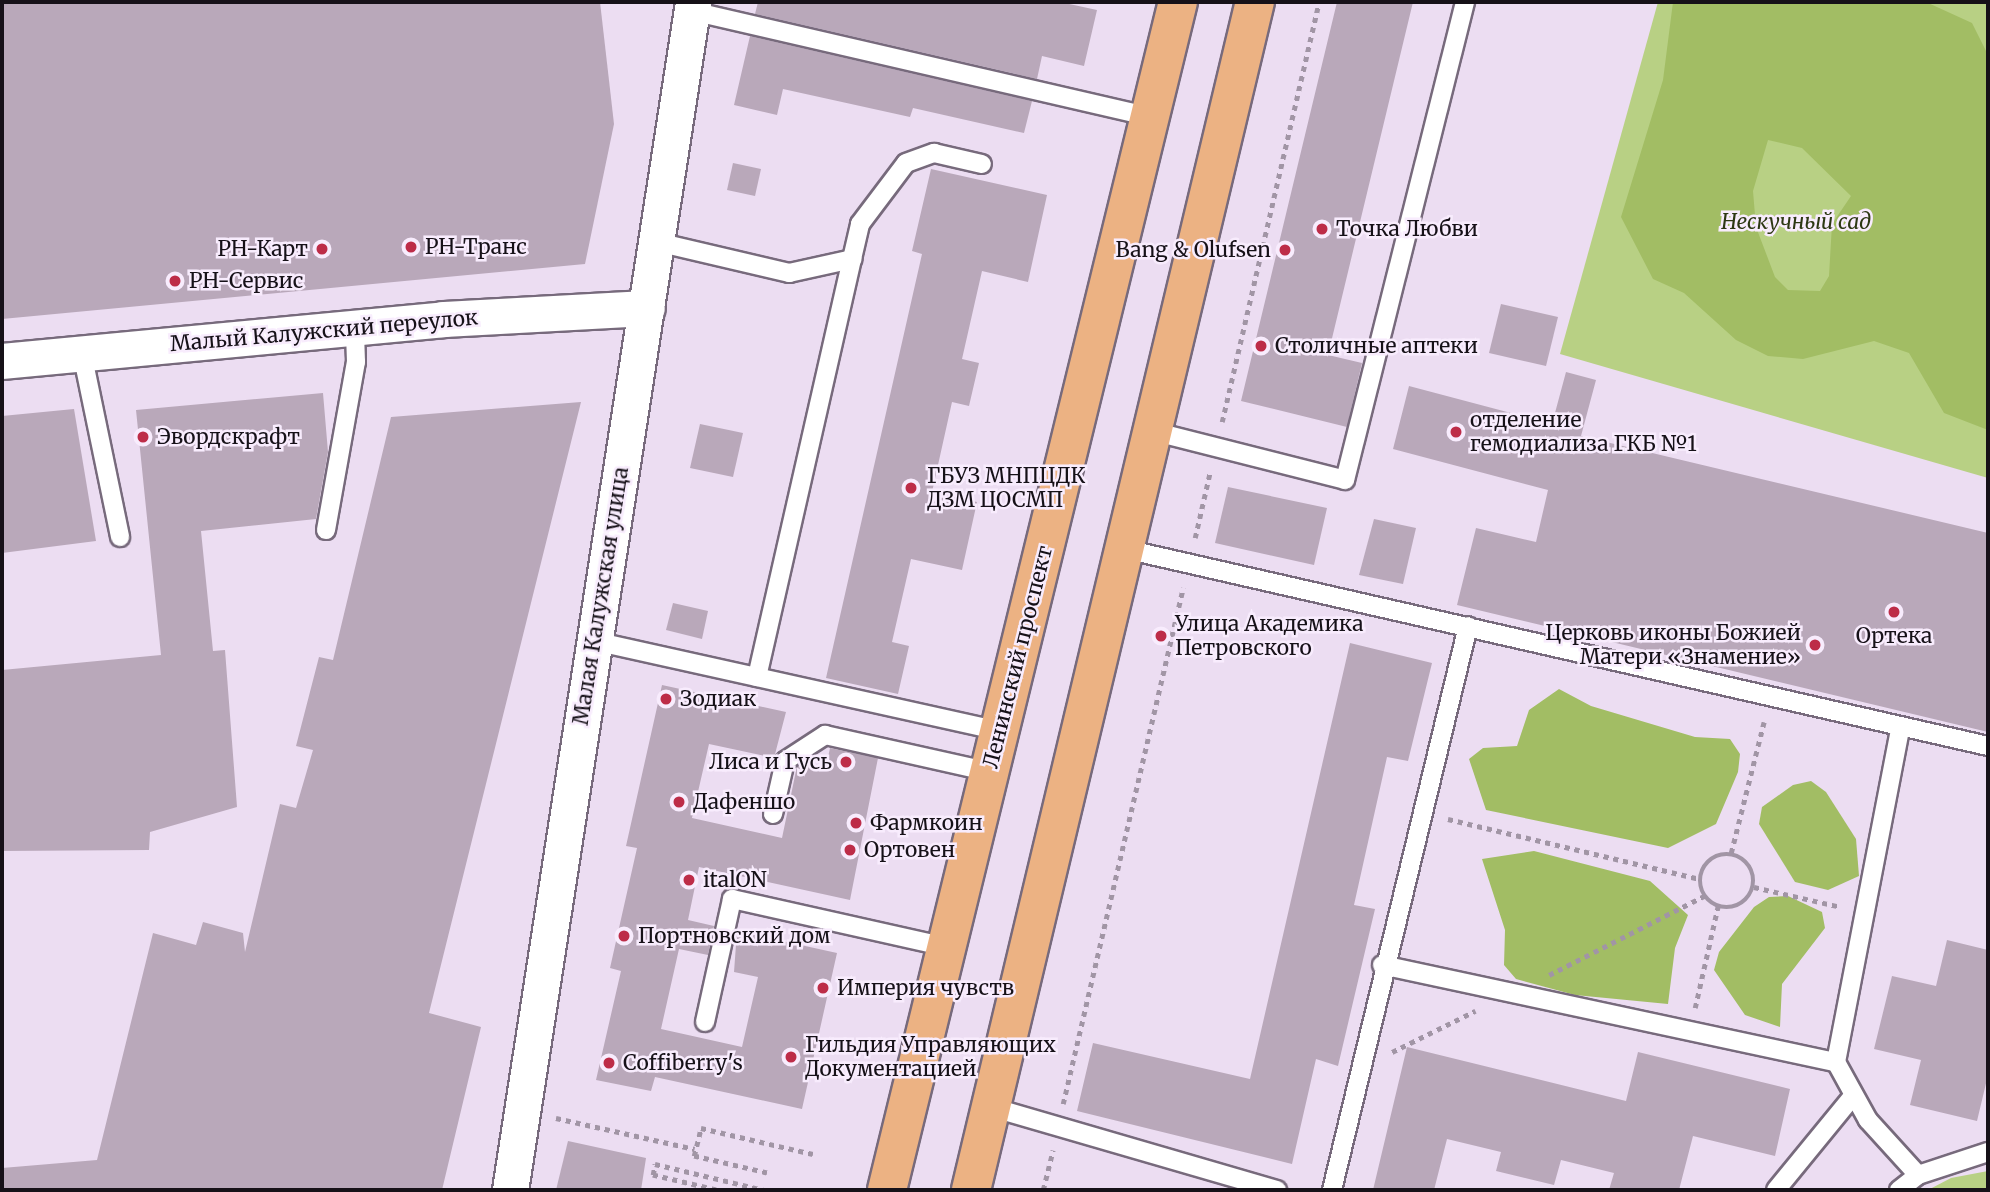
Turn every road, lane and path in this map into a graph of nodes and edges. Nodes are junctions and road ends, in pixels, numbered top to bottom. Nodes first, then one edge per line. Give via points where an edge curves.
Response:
1 (1178, 2) edge
2 (1255, 2) edge
3 (1320, 2) edge
4 (1465, 2) edge
5 (693, 6) edge
6 (1150, 117) junction
7 (982, 164) dead end
8 (657, 242) junction
9 (852, 259) junction
10 (647, 308) junction
11 (355, 328) junction
12 (82, 353) junction
13 (2, 361) edge
14 (1152, 431) junction
15 (1195, 442) dead end
16 (1216, 447) junction
17 (326, 530) dead end
18 (120, 537) dead end
19 (1125, 549) junction
20 (1189, 563) junction
21 (1468, 626) junction
22 (594, 640) junction
23 (757, 677) junction
24 (1770, 695) junction
25 (1901, 726) junction
26 (1000, 731) junction
27 (1988, 746) edge
28 (990, 772) junction
29 (1421, 812) junction
30 (773, 814) dead end
31 (1731, 853) junction
32 (1700, 879) junction
33 (1754, 887) junction
34 (1718, 906) junction
35 (1865, 913) junction
36 (947, 947) junction
37 (1382, 965) junction
38 (705, 1021) dead end
39 (1690, 1031) junction
40 (1836, 1062) junction
41 (1853, 1096) junction
42 (991, 1107) junction
43 (556, 1118) dead end
44 (1058, 1128) junction
45 (695, 1149) junction
46 (1988, 1152) edge
47 (813, 1154) dead end
48 (768, 1173) dead end
49 (1918, 1175) junction
50 (764, 1189) edge
51 (510, 1190) edge
52 (716, 1190) edge
53 (887, 1190) edge
54 (971, 1190) edge
55 (1043, 1190) edge
56 (1277, 1190) edge
57 (1332, 1190) edge
58 (1776, 1190) edge
59 (1899, 1190) edge

1 - 6 main road, Ленинский проспект
2 - 14 main road
3 - 16 path
4 - 16 lane via 1345,480
5 - 6 lane
5 - 8 street, Малая Калужская улица
6 - 26 main road, Ленинский проспект
7 - 9 lane via 934,153 906,163 860,224
8 - 9 lane via 789,273
8 - 10 street, Малая Калужская улица
9 - 23 lane
10 - 11 street, Малый Калужский переулок
10 - 22 street, Малая Калужская улица
11 - 12 street, Малый Калужский переулок
11 - 17 lane via 356,362
12 - 13 street, Малый Калужский переулок
12 - 18 lane
14 - 16 lane
14 - 19 main road
15 - 16 lane
16 - 20 path
19 - 20 lane
19 - 42 main road
20 - 21 lane
20 - 44 path
21 - 24 lane
21 - 29 lane
22 - 23 lane
22 - 51 street, Малая Калужская улица
23 - 26 lane
24 - 25 lane
24 - 31 path
25 - 27 lane
25 - 35 lane
26 - 28 main road, Ленинский проспект
28 - 30 lane via 825,735 785,761
28 - 36 main road, Ленинский проспект
29 - 32 path
29 - 37 lane
31 - 32 path via 1714,856
31 - 33 path via 1752,870
32 - 34 path via 1704,896
33 - 34 path via 1744,902
33 - 35 path
34 - 39 path
35 - 40 lane
36 - 38 lane via 732,899
36 - 53 main road, Ленинский проспект
37 - 39 lane
37 - 57 lane
39 - 40 lane
40 - 41 lane
41 - 49 lane
41 - 58 lane
42 - 44 lane
42 - 54 main road
43 - 45 path
44 - 55 path
44 - 56 lane
45 - 47 path via 701,1128
45 - 48 path via 694,1156
46 - 49 lane
49 - 59 lane
50 - 52 path via 655,1164 653,1175

